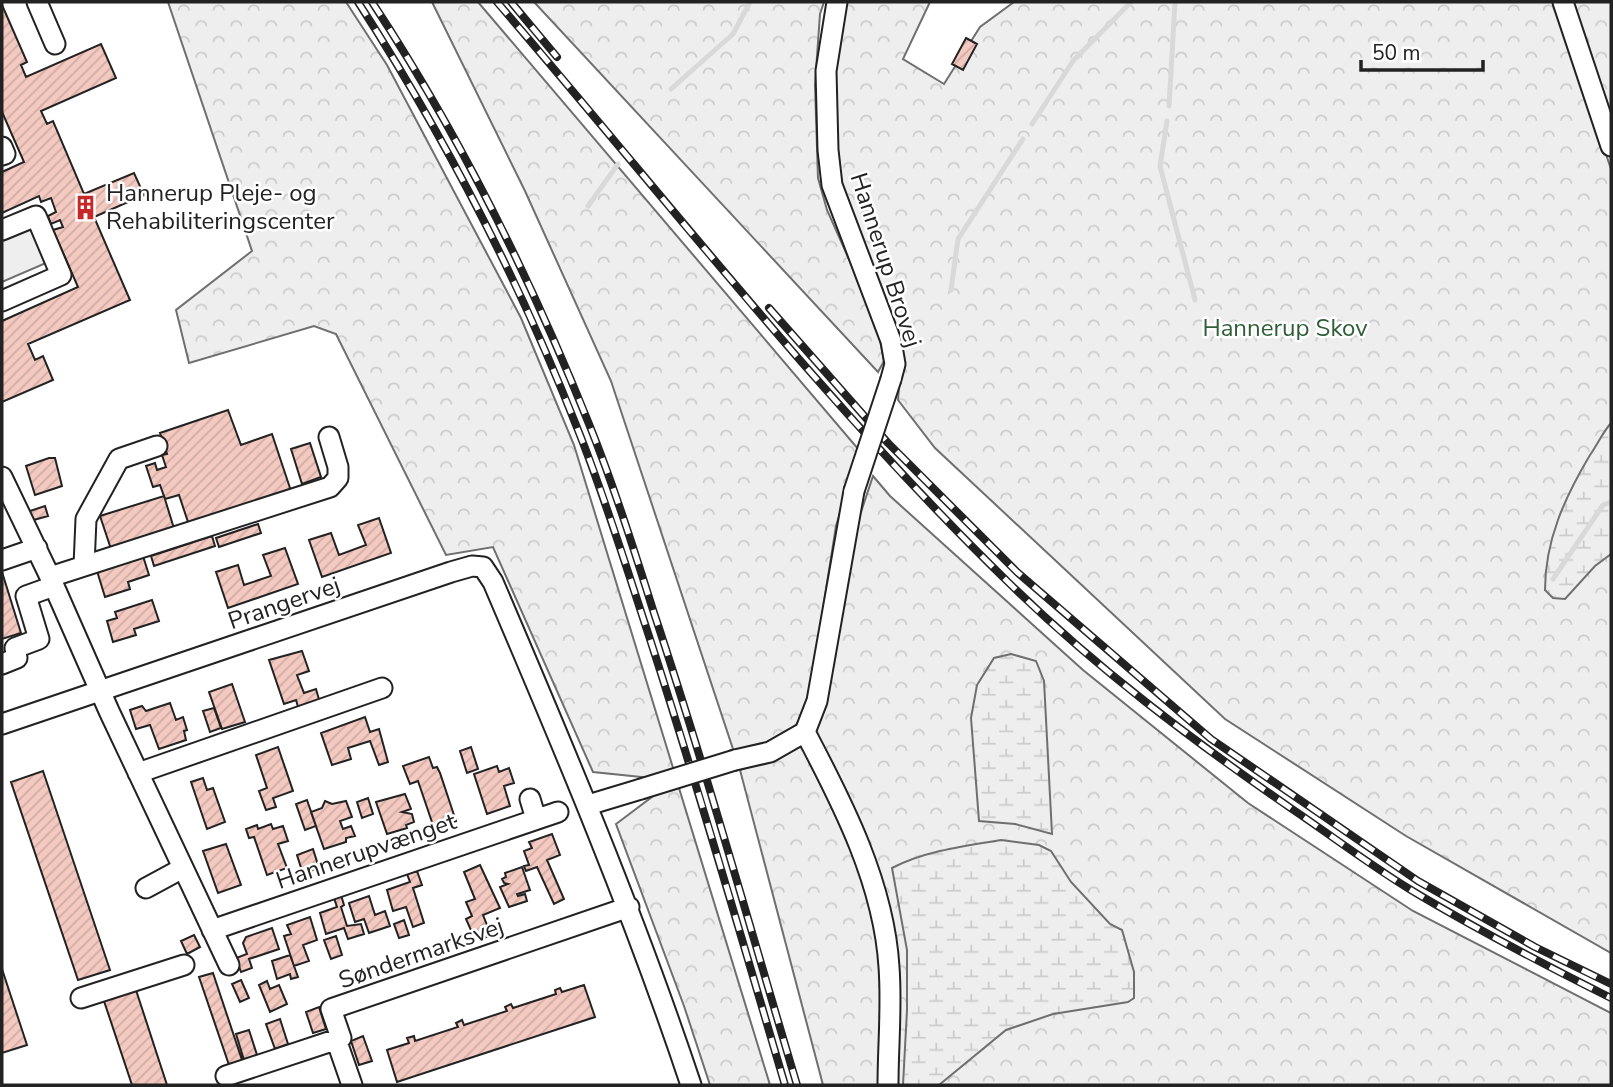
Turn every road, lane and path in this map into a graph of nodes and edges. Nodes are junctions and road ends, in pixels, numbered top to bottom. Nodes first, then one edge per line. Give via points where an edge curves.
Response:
1 (37, 2) edge
2 (837, 2) edge
3 (1563, 2) edge
4 (55, 44) dead end
5 (2, 146) edge
6 (1611, 146) edge
7 (2, 155) edge
8 (2, 230) edge
9 (2, 301) edge
10 (329, 437) dead end
11 (157, 446) dead end
12 (2, 477) edge
13 (37, 548) junction
14 (2, 560) edge
15 (84, 566) junction
16 (52, 581) junction
17 (2, 664) edge
18 (382, 688) dead end
19 (101, 692) junction
20 (2, 724) edge
21 (805, 732) junction
22 (138, 774) junction
23 (530, 799) dead end
24 (588, 805) junction
25 (558, 812) dead end
26 (536, 819) junction
27 (183, 868) junction
28 (146, 888) dead end
29 (629, 907) junction
30 (212, 930) junction
31 (184, 965) dead end
32 (229, 965) dead end
33 (81, 998) dead end
34 (336, 1039) junction
35 (226, 1076) dead end
36 (352, 1085) edge
37 (691, 1085) edge
38 (888, 1085) edge

1 - 4 street
2 - 21 street, Hannerup Brovej, bridge via 827,71 832,185 891,341 895,364 854,491 817,701
3 - 6 street
5 - 7 street
8 - 9 street via 36,216 61,275
10 - 15 street via 338,467 338,478 330,487
11 - 15 street via 119,459 86,519
12 - 13 street
13 - 14 street
13 - 16 street
15 - 16 street
16 - 17 street via 26,596 38,639 15,649 17,658
16 - 19 street
18 - 22 street
19 - 20 street, Prangervej
19 - 22 street
19 - 24 street, Prangervej via 451,572 483,567
21 - 24 street, bridge via 770,751
21 - 38 street via 843,805 882,919 889,967
22 - 27 street
23 - 26 street
24 - 29 street
25 - 26 street, Hannerupvænget
26 - 30 street, Hannerupvænget
27 - 28 street
27 - 30 street
29 - 34 street, Søndermarksvej via 331,1009 341,1038
29 - 37 street
30 - 32 street
31 - 33 street
34 - 35 street
34 - 36 street

